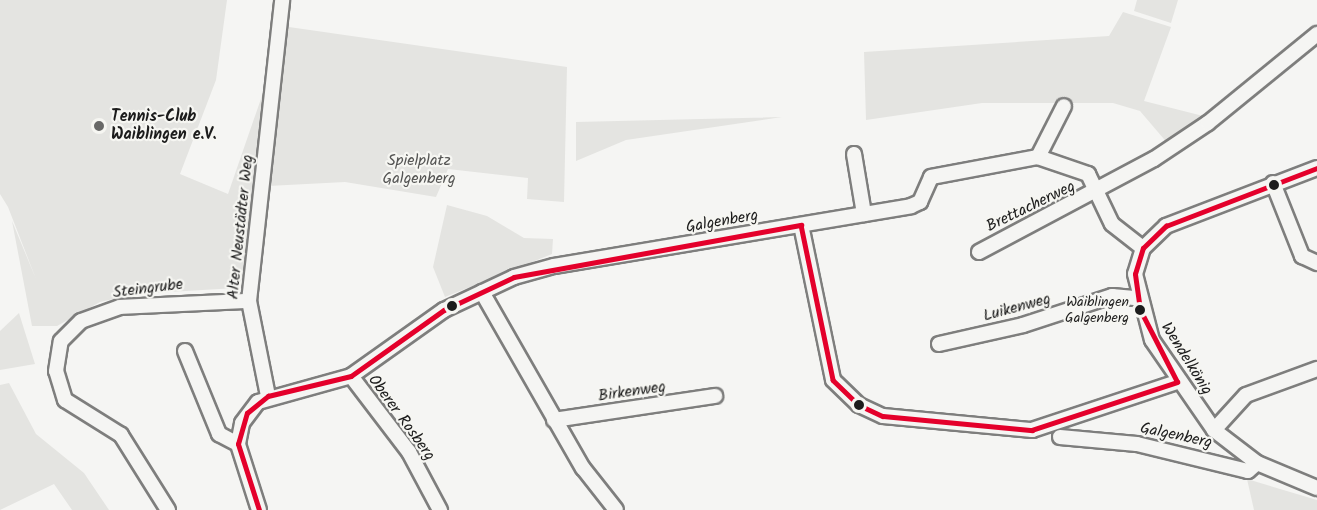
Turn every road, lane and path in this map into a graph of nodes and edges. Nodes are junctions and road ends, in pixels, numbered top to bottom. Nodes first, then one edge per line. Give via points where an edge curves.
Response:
1 (282, 0) edge
2 (1317, 34) edge
3 (1064, 106) dead end
4 (854, 154) dead end
5 (1038, 156) junction
6 (1317, 168) edge
7 (1273, 183) junction
8 (1098, 192) junction
9 (864, 214) junction
10 (801, 225) junction
11 (1143, 248) junction
12 (979, 252) dead end
13 (1317, 263) edge
14 (482, 292) junction
15 (1137, 298) junction
16 (249, 301) junction
17 (939, 344) dead end
18 (184, 351) dead end
19 (1317, 369) edge
20 (351, 376) junction
21 (1177, 382) junction
22 (268, 396) junction
23 (715, 396) dead end
24 (1072, 416) junction
25 (554, 420) junction
26 (1214, 430) junction
27 (1060, 437) dead end
28 (1084, 438) junction
29 (238, 444) junction
30 (1257, 463) junction
31 (1317, 488) edge
32 (168, 510) edge
33 (259, 510) edge
34 (440, 510) edge
35 (616, 510) edge

1 - 16 street, Alter Neustädter Weg
2 - 8 street, Brettacherweg via 1208,123
3 - 5 street
4 - 9 street
5 - 8 street, Brettacherweg via 1077,166
5 - 9 street, Brettacherweg via 931,177 920,202
6 - 7 street
7 - 11 street via 1166,226
7 - 13 street via 1302,256
8 - 11 street, Brettacherweg via 1112,224
8 - 12 street, Brettacherweg
9 - 10 street, Brettacherweg
10 - 14 street, Galgenberg via 554,266
10 - 24 street, Galgenberg via 833,380 859,405 883,416 1032,430
11 - 15 street, Wendelkönig via 1136,274
14 - 20 street, Galgenberg via 444,310
14 - 25 street
15 - 17 street, Luikenweg via 1112,296 1023,326
15 - 21 street, Wendelkönig via 1152,340
16 - 22 street, Alter Neustädter Weg
16 - 32 street, Steingrube via 120,307 81,321 61,341 56,370 65,400 121,435
18 - 29 street via 219,434
19 - 26 street via 1246,395
20 - 22 street, Galgenberg
20 - 34 street, Oberer Rosberg via 409,452
21 - 24 street, Galgenberg
21 - 26 street, Wendelkönig
22 - 29 street via 247,413
23 - 25 street, Birkenweg
24 - 28 street
25 - 35 street
26 - 30 street, Wendelkönig
27 - 28 street, Galgenberg
28 - 30 street, Galgenberg via 1182,453 1248,471
29 - 33 street
30 - 31 street, Wendelkönig

